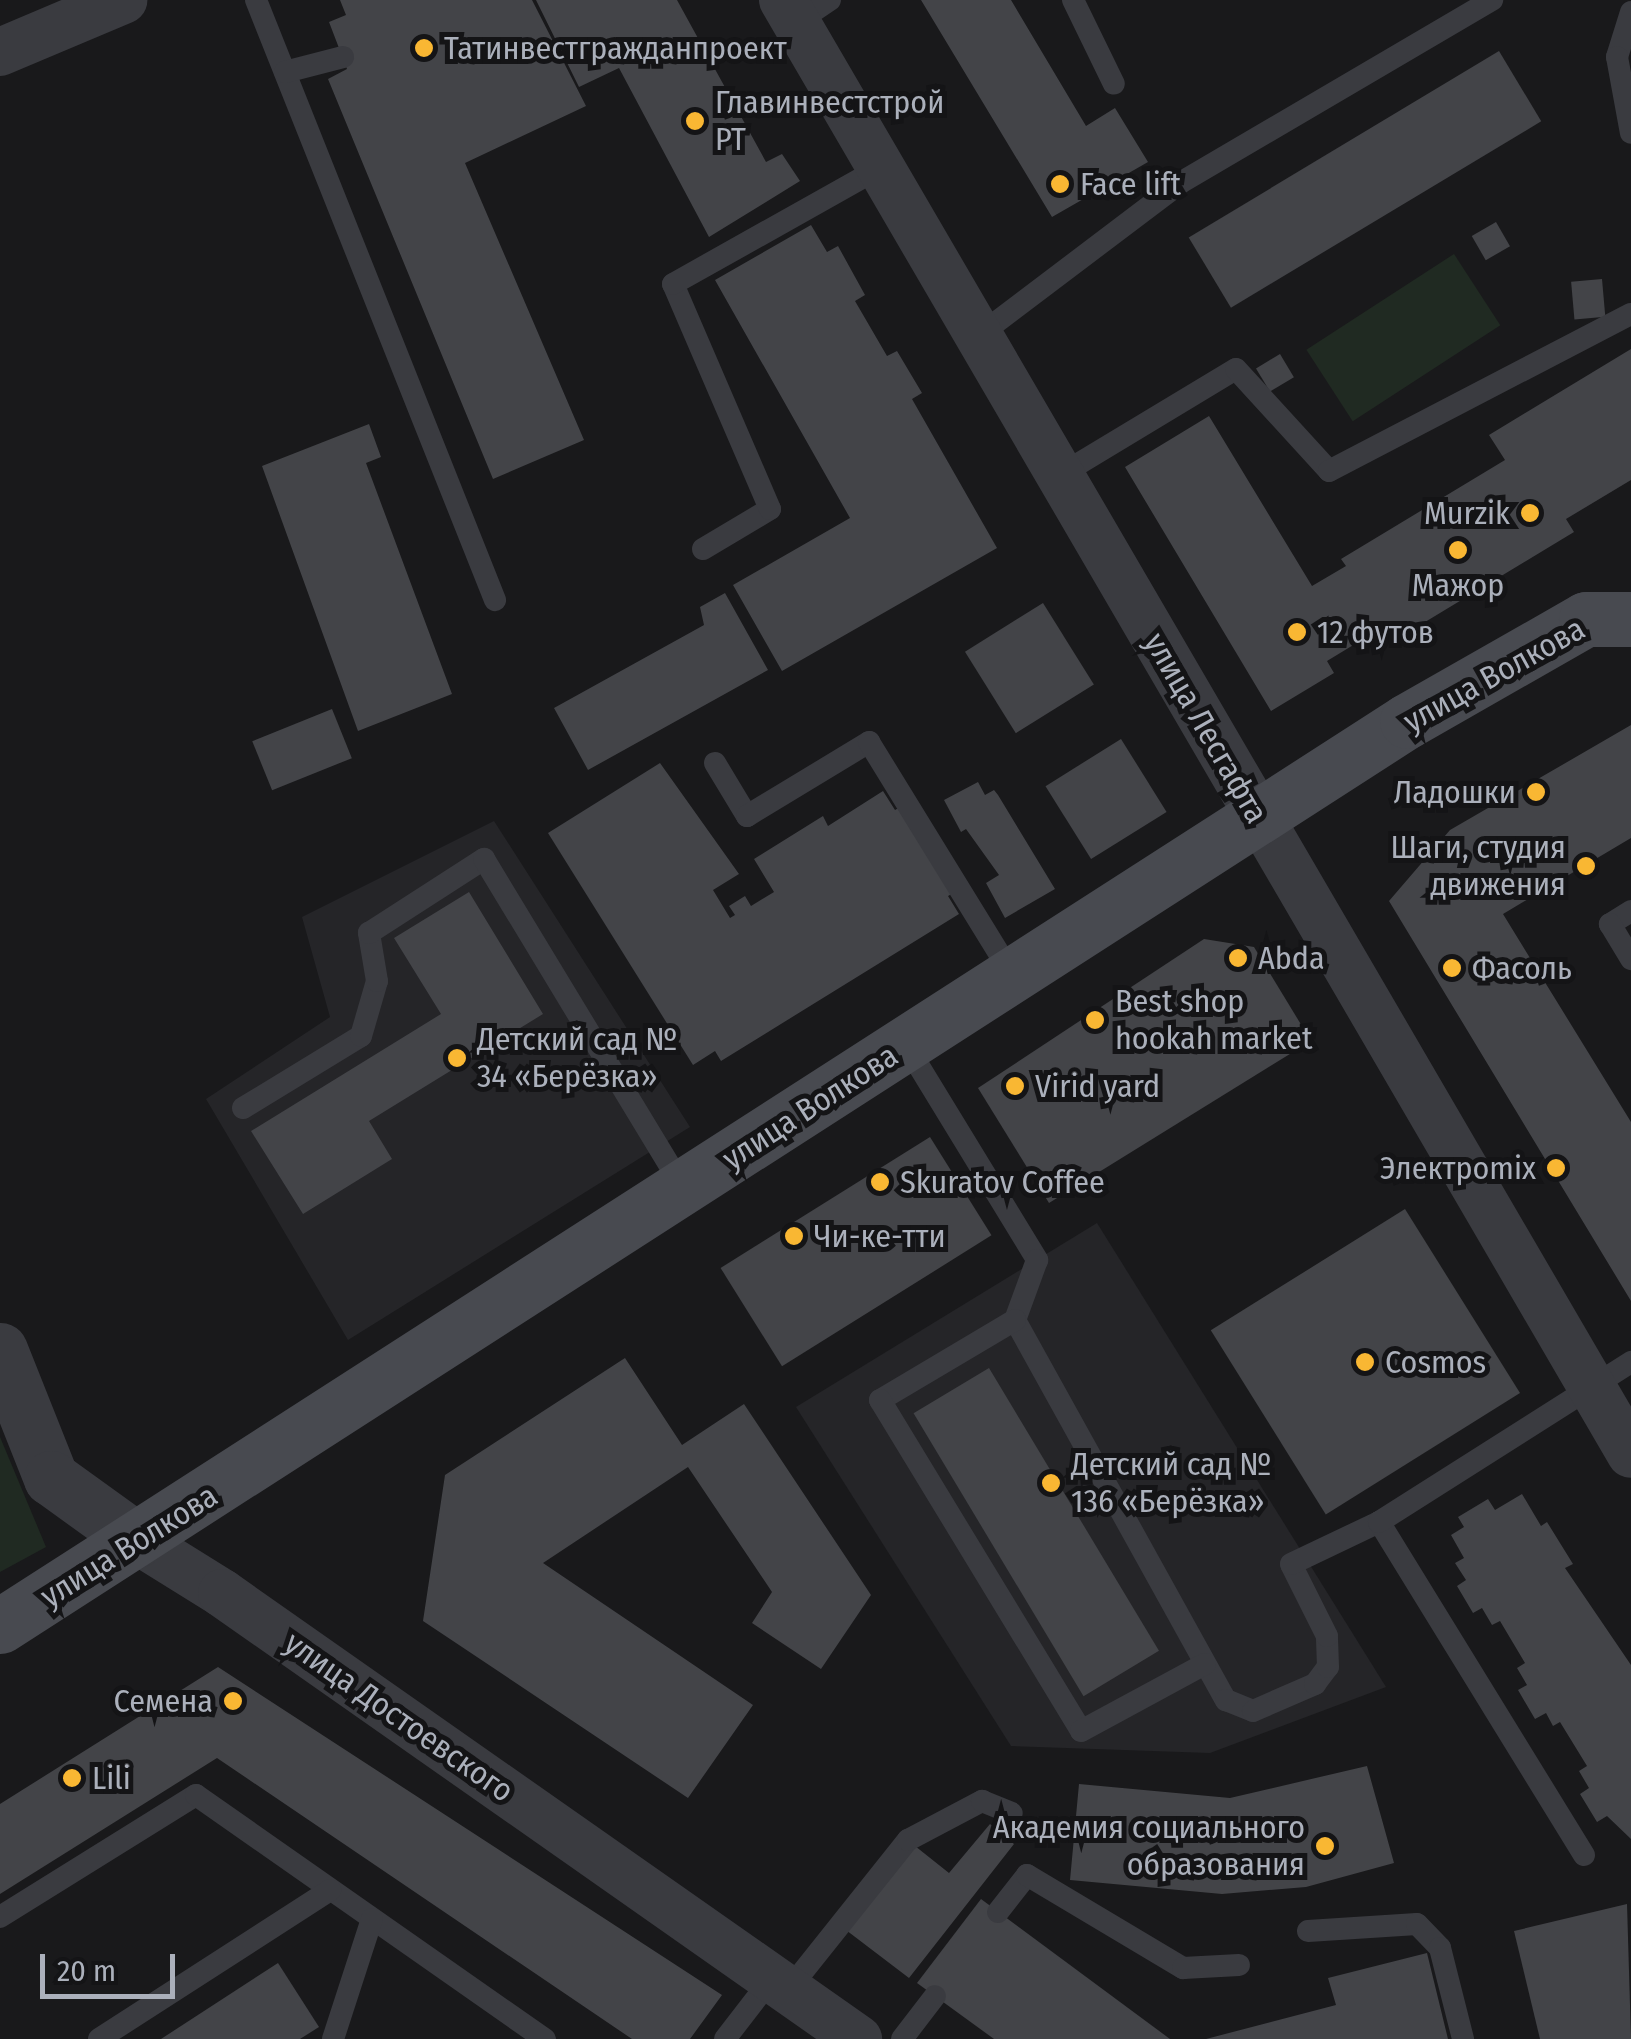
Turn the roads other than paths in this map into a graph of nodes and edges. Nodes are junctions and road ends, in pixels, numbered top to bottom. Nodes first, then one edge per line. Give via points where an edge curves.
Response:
1 (123, 0) edge
2 (256, 0) edge
3 (1073, 0) edge
4 (1492, 0) edge
5 (803, 8) edge
6 (1631, 12) edge
7 (0, 52) edge
8 (343, 58) dead end
9 (285, 72) junction
10 (1114, 84) dead end
11 (1631, 132) edge
12 (880, 168) junction
13 (1631, 314) edge
14 (978, 336) junction
15 (1060, 476) junction
16 (703, 548) dead end
17 (495, 600) dead end
18 (1631, 619) edge
19 (716, 763) dead end
20 (1258, 818) junction
21 (1631, 911) edge
22 (1631, 959) edge
23 (1013, 976) junction
24 (906, 1045) junction
25 (243, 1108) dead end
26 (684, 1188) junction
27 (1015, 1320) junction
28 (0, 1350) edge
29 (1631, 1362) edge
30 (1594, 1390) junction
31 (1631, 1454) edge
32 (1379, 1522) junction
33 (137, 1540) junction
34 (0, 1626) edge
35 (1205, 1664) junction
36 (1012, 1814) dead end
37 (1584, 1856) dead end
38 (330, 1890) junction
39 (998, 1912) dead end
40 (0, 1917) edge
41 (372, 1919) junction
42 (1308, 1932) dead end
43 (1240, 1965) dead end
44 (781, 1983) junction
45 (934, 1996) dead end
46 (99, 2039) edge
47 (332, 2039) edge
48 (544, 2039) edge
49 (725, 2039) edge
50 (858, 2039) edge
51 (902, 2039) edge
52 (1463, 2039) edge

1 - 7 street
2 - 9 lane
3 - 10 lane
4 - 14 lane via 1180,183
5 - 12 street, улица Лесгафта
6 - 11 lane via 1617,57
8 - 9 lane
9 - 17 lane
12 - 14 street, улица Лесгафта
12 - 16 lane via 673,284 770,509
13 - 15 lane via 1330,470 1236,370
14 - 15 street, улица Лесгафта
15 - 20 street, улица Лесгафта
18 - 20 main road, улица Волкова via 1586,619 1528,648
19 - 23 lane via 747,816 869,742
20 - 23 main road, улица Волкова
20 - 30 street, улица Лесгафта
21 - 22 lane via 1610,924
23 - 24 main road, улица Волкова
24 - 26 main road, улица Волкова
24 - 27 lane via 1037,1260
25 - 26 lane via 361,1036 377,981 369,933 484,859
26 - 33 main road, улица Волкова
27 - 35 lane
27 - 35 lane via 880,1400 1082,1732
28 - 33 street, улица Достоевского via 51,1478
29 - 30 lane
30 - 31 street, улица Лесгафта
30 - 32 lane
32 - 35 lane via 1292,1564 1327,1636 1328,1667 1315,1684 1252,1711 1226,1700
32 - 37 lane
33 - 34 main road, улица Волкова
33 - 44 street, улица Достоевского
36 - 44 lane via 982,1801 908,1840
38 - 40 lane via 196,1794
38 - 41 lane
38 - 46 lane
39 - 43 lane via 1027,1875 1182,1968
41 - 47 lane
41 - 48 lane
42 - 52 lane via 1417,1924 1440,1948
44 - 49 lane
44 - 50 street, улица Достоевского
45 - 51 lane

